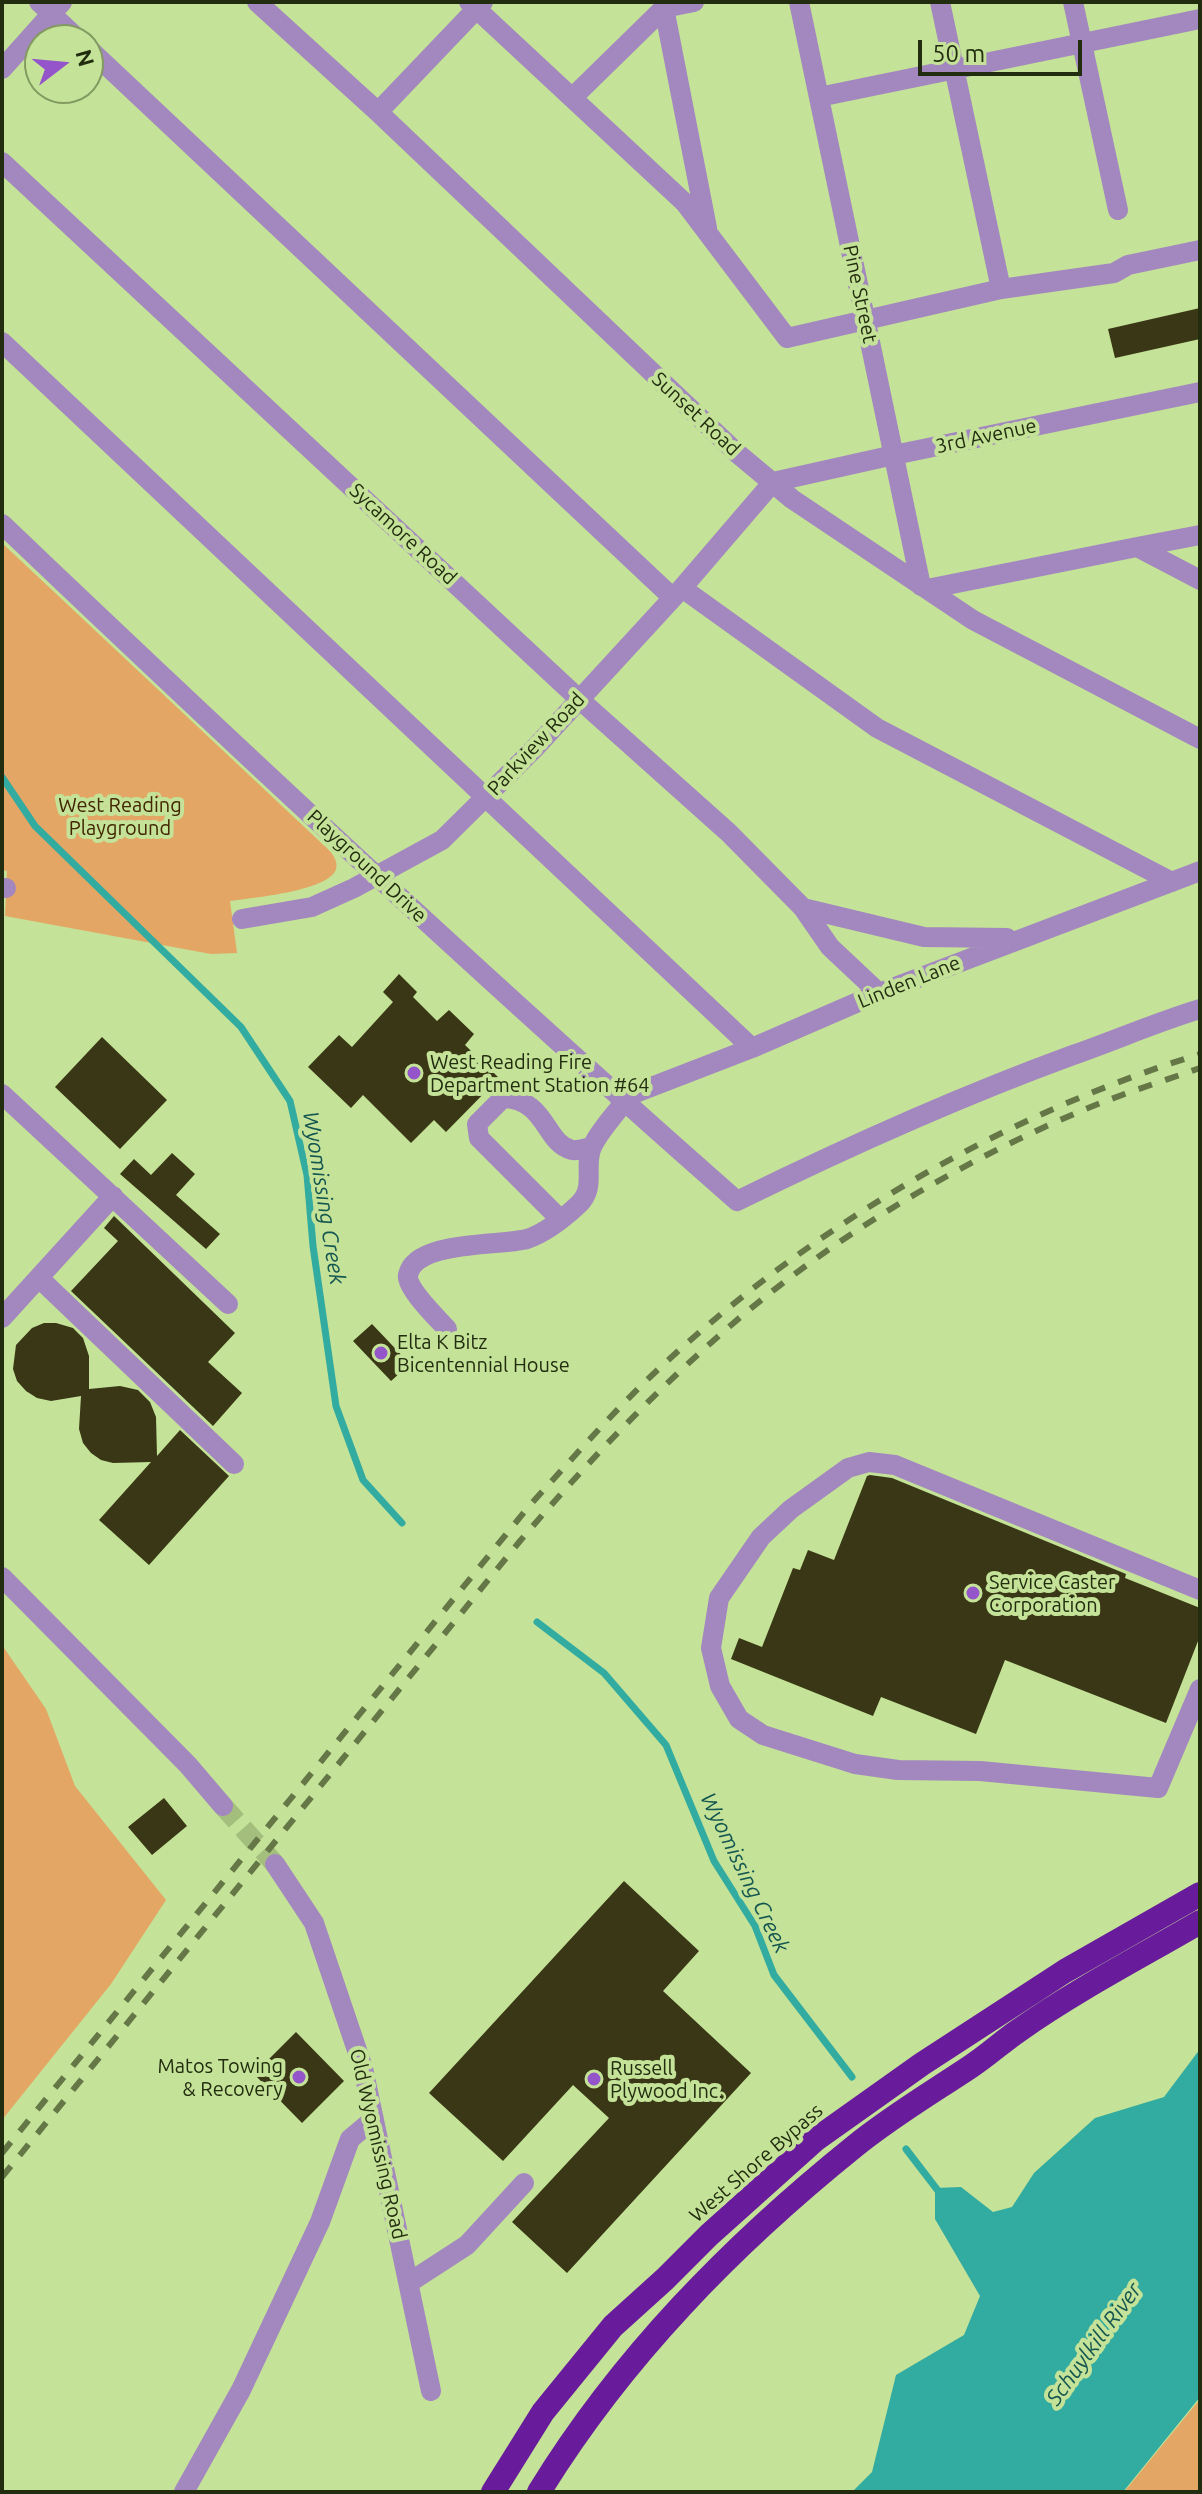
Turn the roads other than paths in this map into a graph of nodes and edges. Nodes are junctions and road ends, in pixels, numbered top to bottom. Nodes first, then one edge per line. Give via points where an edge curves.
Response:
1 (257, 2) edge
2 (694, 2) edge
3 (799, 2) edge
4 (940, 2) edge
5 (1073, 2) edge
6 (476, 4) edge
7 (50, 6) edge
8 (664, 8) junction
9 (1200, 19) edge
10 (65, 24) edge
11 (1081, 44) junction
12 (104, 63) edge
13 (2, 69) edge
14 (955, 69) junction
15 (819, 97) junction
16 (572, 98) junction
17 (378, 112) junction
18 (2, 162) edge
19 (1118, 210) dead end
20 (708, 231) junction
21 (1200, 250) edge
22 (1001, 289) junction
23 (865, 318) junction
24 (2, 342) edge
25 (1200, 392) edge
26 (894, 455) junction
27 (773, 482) junction
28 (2, 524) edge
29 (1200, 535) edge
30 (1137, 547) junction
31 (1200, 580) edge
32 (924, 587) junction
33 (678, 593) junction
34 (579, 699) junction
35 (1200, 739) edge
36 (486, 798) junction
37 (1200, 871) edge
38 (378, 876) junction
39 (1172, 882) junction
40 (803, 908) junction
41 (242, 919) dead end
42 (1019, 938) junction
43 (879, 993) junction
44 (1200, 1009) edge
45 (752, 1048) junction
46 (2, 1094) edge
47 (622, 1100) junction
48 (592, 1147) junction
49 (113, 1196) junction
50 (560, 1219) junction
51 (39, 1278) junction
52 (228, 1304) dead end
53 (2, 1318) edge
54 (447, 1329) dead end
55 (234, 1464) dead end
56 (2, 1577) edge
57 (1200, 1590) edge
58 (1200, 1689) edge
59 (223, 1806) tunnel mouth
60 (275, 1864) tunnel mouth
61 (1200, 1894) edge
62 (1200, 1922) edge
63 (374, 2119) junction
64 (524, 2183) dead end
65 (410, 2282) junction
66 (431, 2391) dead end
67 (184, 2492) edge
68 (493, 2492) edge
69 (539, 2492) edge

1 - 17 street, Sunset Road
2 - 8 street
3 - 15 street, Pine Street
4 - 14 street
5 - 11 street
6 - 16 street
6 - 17 street
7 - 10 street
7 - 13 street
8 - 16 street
8 - 20 street
9 - 11 street
11 - 14 street
11 - 19 street
12 - 33 street
14 - 15 street
14 - 22 street
15 - 23 street, Pine Street
16 - 20 street
17 - 27 street, Sunset Road
18 - 34 street, Sycamore Road
20 - 23 street via 787,338
21 - 22 street via 1128,265 1114,273
22 - 23 street
23 - 26 street, Pine Street
24 - 36 street
25 - 26 street, 3rd Avenue
26 - 27 street, 3rd Avenue
26 - 32 street, Pine Street
27 - 32 street, Sunset Road
27 - 33 street, Parkview Road
28 - 38 street, Playground Drive
29 - 30 street
30 - 31 street
30 - 32 street
32 - 35 street, Sunset Road via 973,620
33 - 34 street, Parkview Road
33 - 39 street via 877,728
34 - 36 street, Parkview Road
34 - 40 street, Sycamore Road via 729,833
36 - 38 street, Parkview Road via 442,840
36 - 45 street
37 - 39 street, Linden Lane
38 - 41 street, Parkview Road via 312,907
38 - 47 street, Playground Drive
39 - 42 street, Linden Lane
40 - 42 street via 924,937
40 - 43 street, Sycamore Road via 830,947
42 - 43 street, Linden Lane
43 - 45 street, Linden Lane
44 - 47 street, Playground Drive via 939,1107 737,1201
45 - 47 street, Linden Lane
46 - 49 street
47 - 48 street
48 - 50 street via 589,1189
48 - 50 street via 573,1150 559,1142 538,1113 519,1099 503,1098 477,1124 479,1138
49 - 51 street
49 - 52 street
50 - 54 street via 525,1239 444,1249 414,1265 408,1280
51 - 53 street
51 - 55 street
56 - 59 street
57 - 58 street via 895,1465 869,1462 848,1468 761,1537 719,1598 711,1648 720,1686 739,1719 763,1735 855,1764 898,1770 980,1771 1158,1788
60 - 63 street, Old Wyomissing Road via 314,1923 363,2068
61 - 68 highway, West Shore Bypass via 1065,1971 815,2140 613,2326 543,2412
62 - 69 highway via 1019,2030 856,2145 719,2264 665,2322 572,2438
63 - 65 street, Old Wyomissing Road
63 - 67 street via 350,2139 320,2222 241,2390
64 - 65 street via 467,2245
65 - 66 street, Old Wyomissing Road

